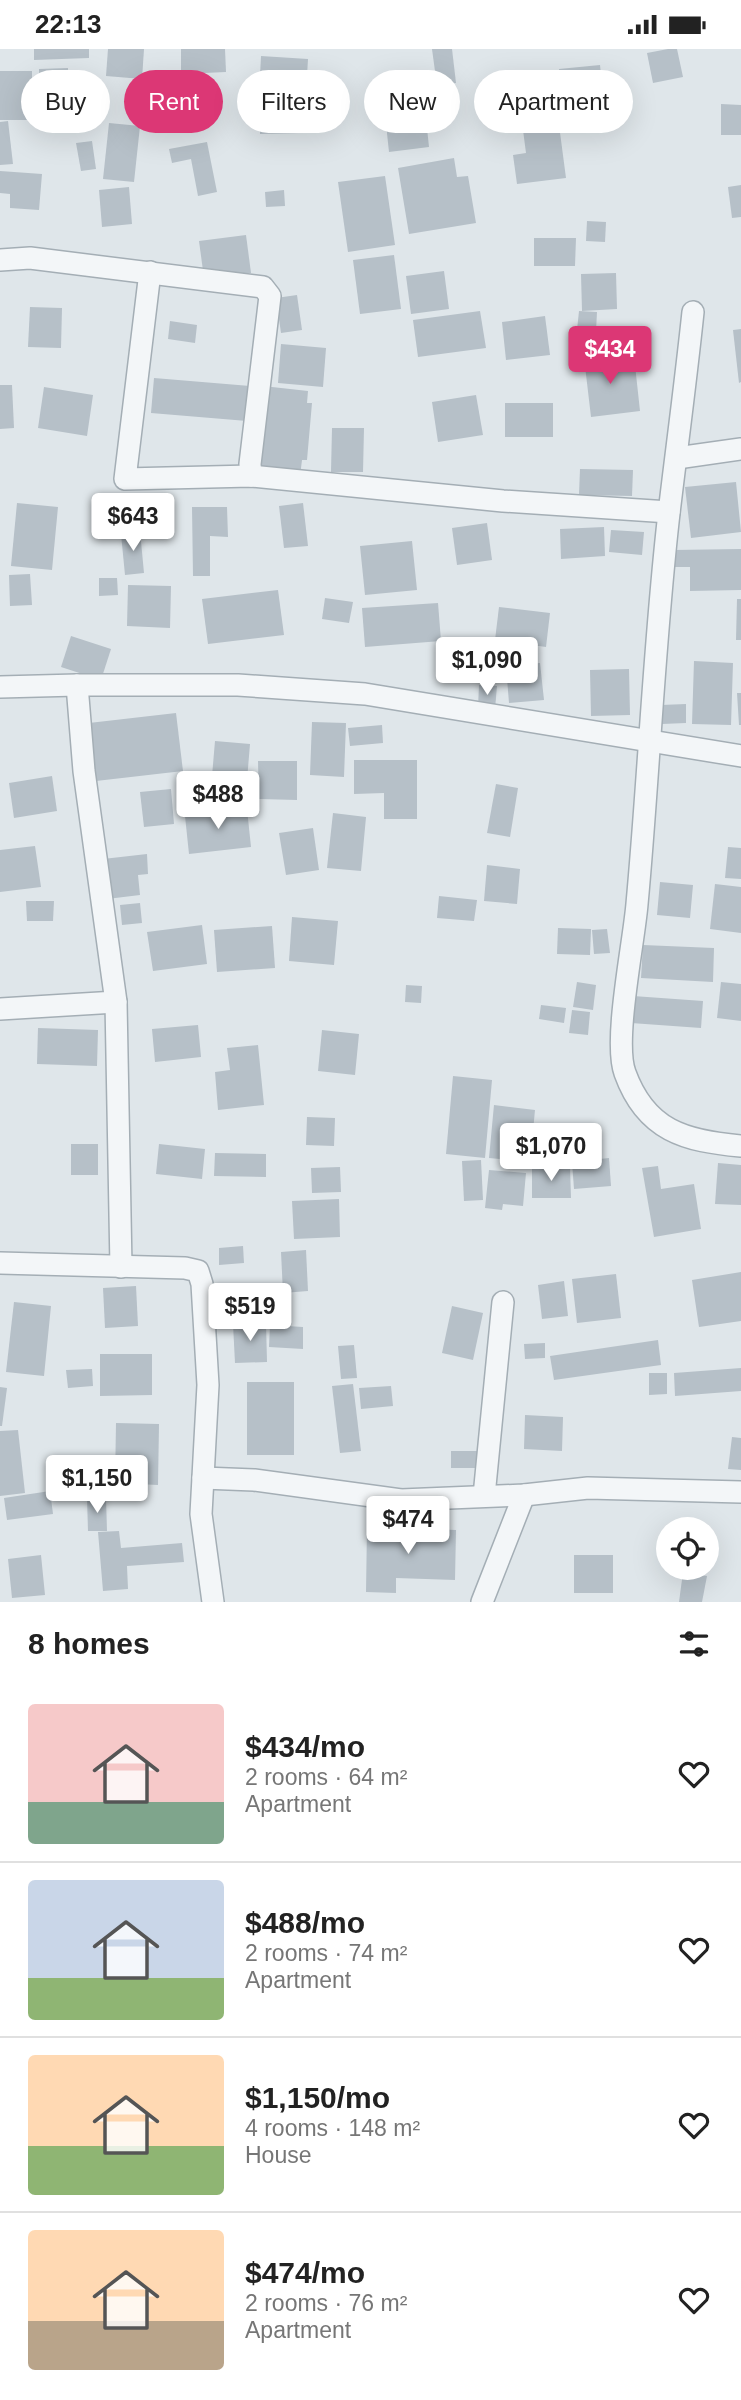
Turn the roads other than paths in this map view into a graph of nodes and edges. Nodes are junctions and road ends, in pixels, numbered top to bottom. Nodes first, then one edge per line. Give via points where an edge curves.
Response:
1 (0, 260) edge
2 (150, 272) junction
3 (694, 312) dead end
4 (741, 449) edge
5 (677, 458) junction
6 (251, 476) junction
7 (669, 512) junction
8 (76, 685) junction
9 (0, 687) edge
10 (652, 743) junction
11 (741, 755) edge
12 (116, 1002) junction
13 (0, 1009) edge
14 (741, 1146) edge
15 (0, 1263) edge
16 (121, 1267) junction
17 (503, 1302) dead end
18 (203, 1478) junction
19 (741, 1492) edge
20 (524, 1495) junction
21 (484, 1496) junction
22 (213, 1602) edge
23 (482, 1602) edge

1 - 2 street via 30,258
2 - 6 street via 250,283 263,287 270,296
2 - 6 street via 125,479
3 - 5 street
4 - 5 street
5 - 7 street
6 - 7 street
7 - 10 street
8 - 9 street
8 - 10 street via 238,685 365,694
8 - 12 street
10 - 11 street
10 - 14 street via 623,1017 623,1070 637,1099 661,1127 698,1142
12 - 13 street
12 - 16 street
15 - 16 street
16 - 18 street via 198,1271 208,1385
17 - 21 street
18 - 21 street via 254,1480 401,1500
18 - 22 street via 201,1514
19 - 20 street via 588,1488
20 - 21 street
20 - 23 street

